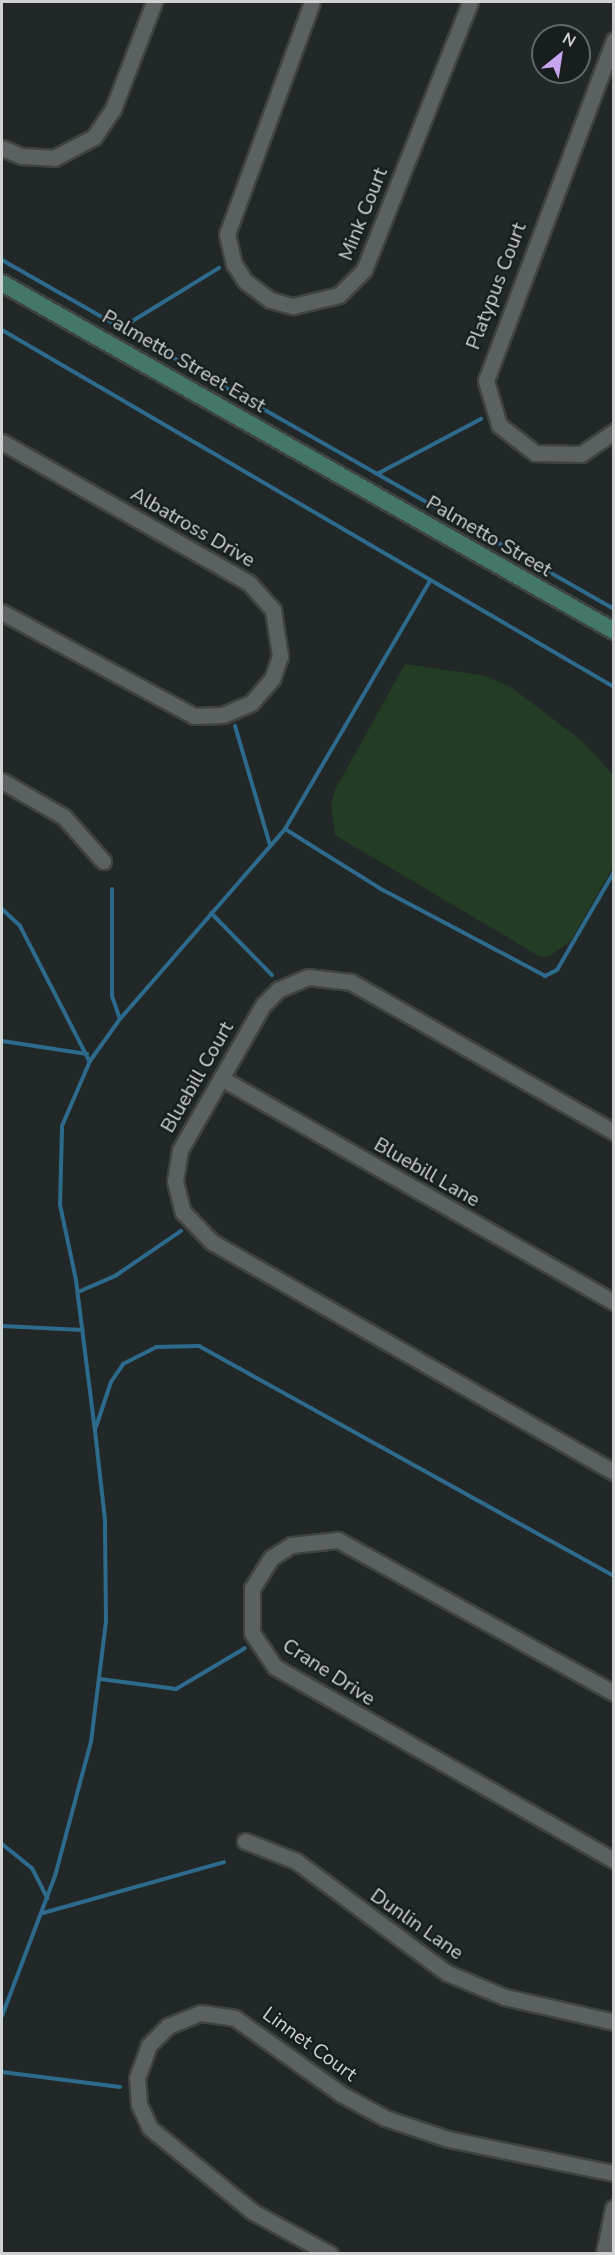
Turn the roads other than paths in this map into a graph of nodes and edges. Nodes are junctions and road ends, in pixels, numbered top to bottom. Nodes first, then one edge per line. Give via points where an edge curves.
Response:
1 (154, 2) edge
2 (312, 2) edge
3 (470, 2) edge
4 (614, 40) edge
5 (2, 148) edge
6 (2, 283) edge
7 (614, 432) edge
8 (2, 442) edge
9 (344, 477) joint
10 (2, 612) edge
11 (614, 631) edge
12 (2, 782) edge
13 (103, 861) dead end
14 (221, 1078) junction
15 (614, 1132) edge
16 (614, 1302) edge
17 (614, 1472) edge
18 (614, 1693) edge
19 (245, 1841) dead end
20 (614, 1860) edge
21 (614, 2022) edge
22 (614, 2172) edge
23 (614, 2209) edge
24 (608, 2250) edge
25 (330, 2253) edge

1 - 5 street via 113,109 94,137 54,158 21,156
2 - 3 street, Mink Court via 227,234 234,264 245,281 270,300 294,306 339,296 364,270
4 - 7 street, Platypus Court via 486,381 499,425 535,453 581,454
6 - 9 main road, Palmetto Street East
8 - 10 street, Albatross Drive via 249,583 273,610 279,656 272,679 251,703 223,715 194,716
9 - 11 main road, Palmetto Street
12 - 13 street via 64,817
14 - 15 street, Bluebill Court via 270,997 297,979 330,976 351,982
14 - 16 street, Bluebill Lane
14 - 17 street, Bluebill Court via 177,1160 179,1202 196,1229
18 - 20 street, Crane Drive via 338,1540 291,1545 271,1558 252,1588 252,1633 275,1667
19 - 21 street, Dunlin Lane via 296,1861 447,1973 505,1997
22 - 25 street, Linnet Court via 447,2139 385,2118 341,2094 235,2018 201,2013 168,2026 149,2045 137,2078 139,2104 150,2128 254,2212
23 - 24 street

